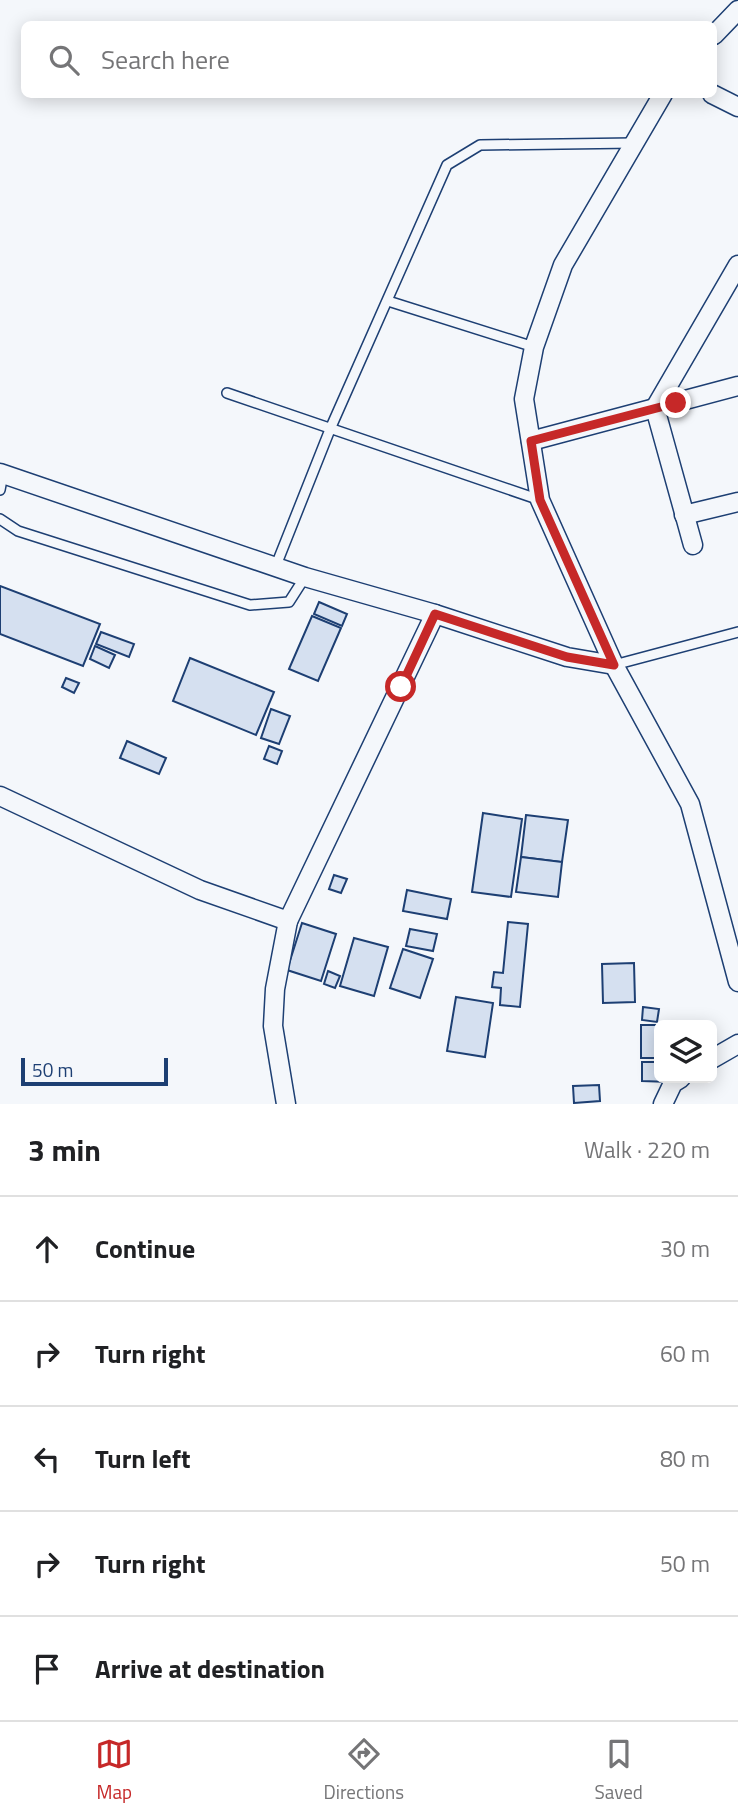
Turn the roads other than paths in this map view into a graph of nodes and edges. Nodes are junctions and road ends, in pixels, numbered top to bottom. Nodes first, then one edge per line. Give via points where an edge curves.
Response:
1 (738, 10) edge
2 (717, 31) edge
3 (717, 96) edge
4 (661, 98) edge
5 (738, 107) edge
6 (634, 143) junction
7 (738, 265) edge
8 (388, 301) junction
9 (534, 347) junction
10 (738, 386) edge
11 (227, 393) dead end
12 (655, 408) junction
13 (331, 427) junction
14 (531, 441) junction
15 (1, 479) edge
16 (540, 500) junction
17 (738, 502) edge
18 (684, 515) junction
19 (0, 519) edge
20 (693, 545) dead end
21 (275, 568) junction
22 (305, 578) junction
23 (435, 614) junction
24 (738, 632) edge
25 (614, 665) junction
26 (0, 796) edge
27 (288, 921) junction
28 (737, 975) edge
29 (738, 1044) edge
30 (717, 1056) edge
31 (673, 1083) edge
32 (286, 1104) edge
33 (663, 1104) edge

1 - 2 street
3 - 5 street
4 - 6 street
6 - 8 lane via 480,145 447,165
6 - 9 street via 563,265
7 - 12 street
8 - 9 lane
8 - 13 lane
9 - 14 street via 524,399
10 - 12 street
11 - 13 lane
12 - 14 street
12 - 18 street
13 - 16 lane
13 - 21 lane
14 - 16 street
15 - 21 street
16 - 25 street
17 - 18 street
18 - 20 street
19 - 22 lane via 18,531 250,605 289,602
21 - 22 street
22 - 23 street
23 - 25 street via 567,657
23 - 27 street
24 - 25 lane
25 - 28 street via 690,804
26 - 27 street via 200,890
27 - 32 street via 273,1026
29 - 30 street
31 - 33 street

